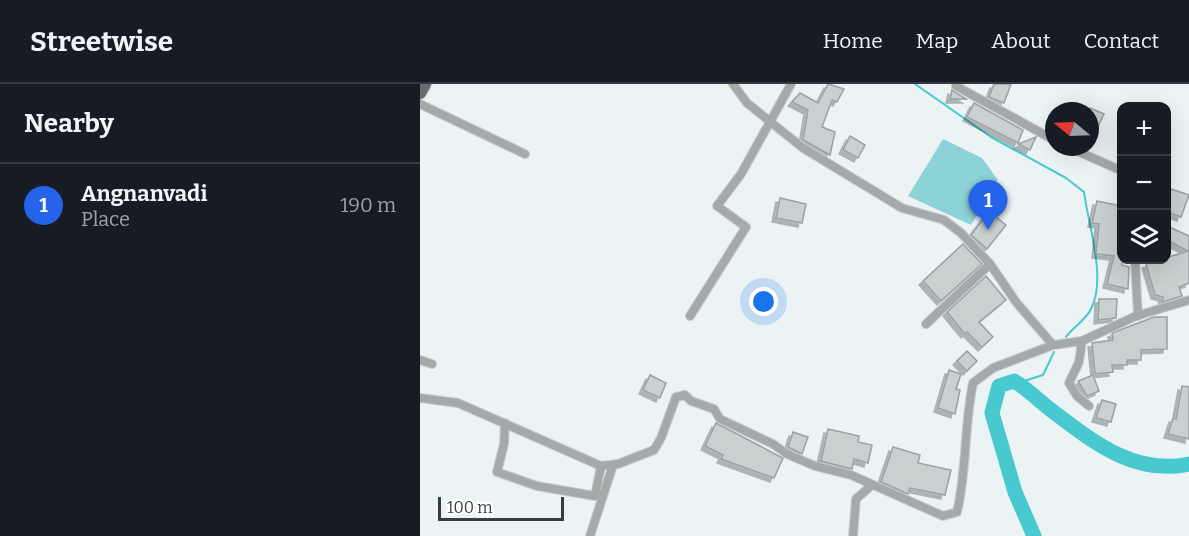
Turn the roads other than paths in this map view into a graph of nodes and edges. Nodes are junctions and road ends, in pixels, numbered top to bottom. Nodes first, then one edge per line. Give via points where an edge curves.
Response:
1 (426, 84) edge
2 (733, 84) edge
3 (791, 84) edge
4 (956, 86) dead end
5 (420, 93) edge
6 (420, 104) edge
7 (770, 122) junction
8 (1045, 135) edge
9 (525, 154) dead end
10 (1088, 156) edge
11 (1117, 169) edge
12 (990, 264) junction
13 (1135, 264) edge
14 (1189, 300) edge
15 (690, 316) dead end
16 (1138, 316) junction
17 (926, 324) dead end
18 (1082, 341) junction
19 (1053, 345) junction
20 (420, 360) edge
21 (432, 364) dead end
22 (420, 398) edge
23 (1089, 406) dead end
24 (505, 423) junction
25 (613, 465) junction
26 (601, 466) junction
27 (872, 485) junction
28 (590, 536) edge
29 (853, 536) edge

1 - 5 main road
2 - 7 street via 747,103
3 - 7 street
4 - 8 street
6 - 9 street
7 - 12 street via 803,148 902,208 944,220
7 - 15 street via 741,174 717,206 746,227
10 - 11 street
12 - 17 street
12 - 19 street
13 - 16 street
14 - 16 street
16 - 18 street
18 - 19 street
18 - 23 street via 1079,362 1069,383
19 - 27 street via 993,368 973,383 957,512 943,516
20 - 21 street
22 - 24 street via 458,403
24 - 26 street
24 - 26 street via 497,472 537,486 595,496
25 - 26 street
25 - 27 street via 654,450 676,397 686,395 691,401 714,409 720,419 787,454
25 - 28 street
27 - 29 street via 856,499

